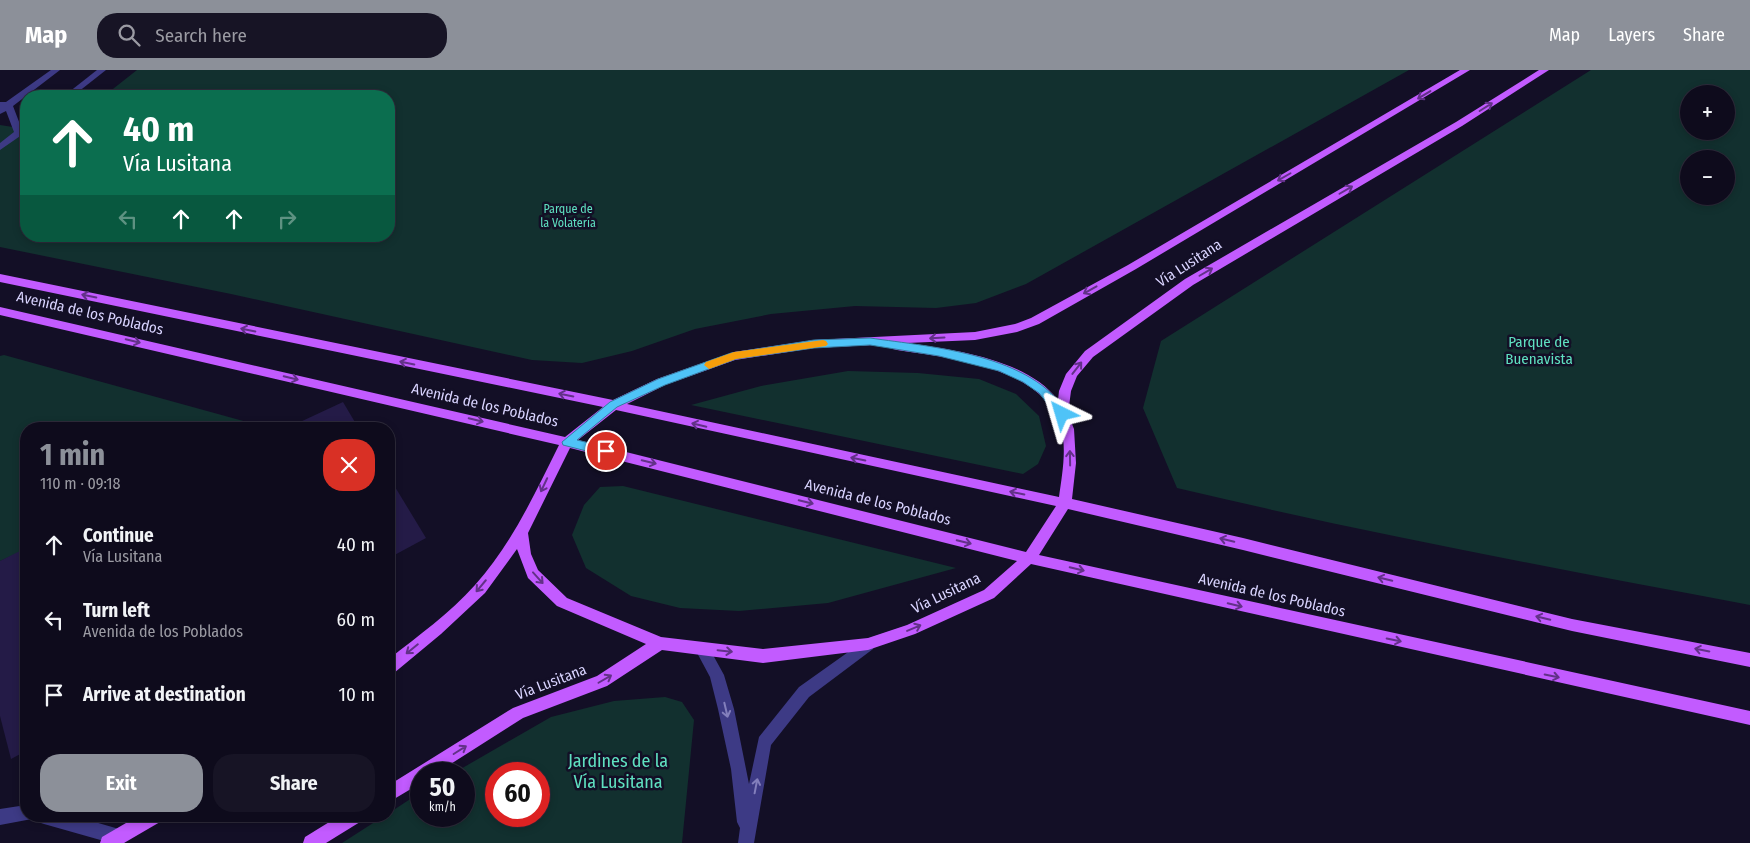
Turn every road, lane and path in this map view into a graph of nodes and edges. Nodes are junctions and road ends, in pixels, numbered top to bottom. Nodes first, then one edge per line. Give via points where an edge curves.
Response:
1 (56, 70) edge
2 (102, 70) edge
3 (1466, 70) edge
4 (1544, 70) edge
5 (26, 90) edge
6 (76, 90) edge
7 (20, 94) edge
8 (4, 105) edge
9 (0, 111) edge
10 (20, 128) edge
11 (20, 132) edge
12 (0, 147) edge
13 (0, 278) edge
14 (0, 311) edge
15 (870, 342) junction
16 (614, 405) junction
17 (1062, 414) junction
18 (567, 442) junction
19 (1065, 503) junction
20 (521, 533) junction
21 (1029, 558) junction
22 (660, 643) junction
23 (868, 644) junction
24 (702, 649) junction
25 (1750, 660) edge
26 (395, 663) edge
27 (1750, 718) edge
28 (395, 790) edge
29 (20, 814) edge
30 (0, 817) edge
31 (62, 822) edge
32 (144, 822) edge
33 (344, 822) edge
34 (746, 839) edge
35 (114, 840) edge
36 (311, 843) edge

1 - 5 street
2 - 6 street
3 -> 15 main road, Vía Lusitana via 1035,321 975,336
17 -> 4 main road, Vía Lusitana via 1072,374 1089,354 1189,282 1459,124
7 - 8 street
8 - 9 street
8 - 10 street
11 - 12 street
16 -> 13 main road, Avenida de los Poblados
14 -> 18 main road, Avenida de los Poblados
15 - 16 main road, Vía Lusitana via 814,344 734,356 661,382
15 - 17 main road via 939,352 1002,368 1027,379 1043,391
16 - 18 main road, Vía Lusitana
19 -> 16 main road, Avenida de los Poblados
19 -> 17 main road, Vía Lusitana via 1070,463 1068,429
18 -> 20 main road, Vía Lusitana
18 -> 21 main road, Avenida de los Poblados
19 - 21 main road, Vía Lusitana
25 -> 19 main road, Avenida de los Poblados via 1572,625
20 -> 22 main road via 524,554 533,574 562,602
20 -> 26 main road, Vía Lusitana via 480,588
23 -> 21 main road, Vía Lusitana via 910,630 989,594
21 -> 27 main road, Avenida de los Poblados
22 - 24 main road, Vía Lusitana
28 -> 22 main road, Vía Lusitana via 518,712 602,682
24 -> 23 main road, Vía Lusitana via 763,656
34 -> 23 street via 764,742 804,692
24 -> 34 street via 718,675 726,709 739,769
29 - 30 street
31 - 35 street
32 - 35 main road
33 - 36 main road

